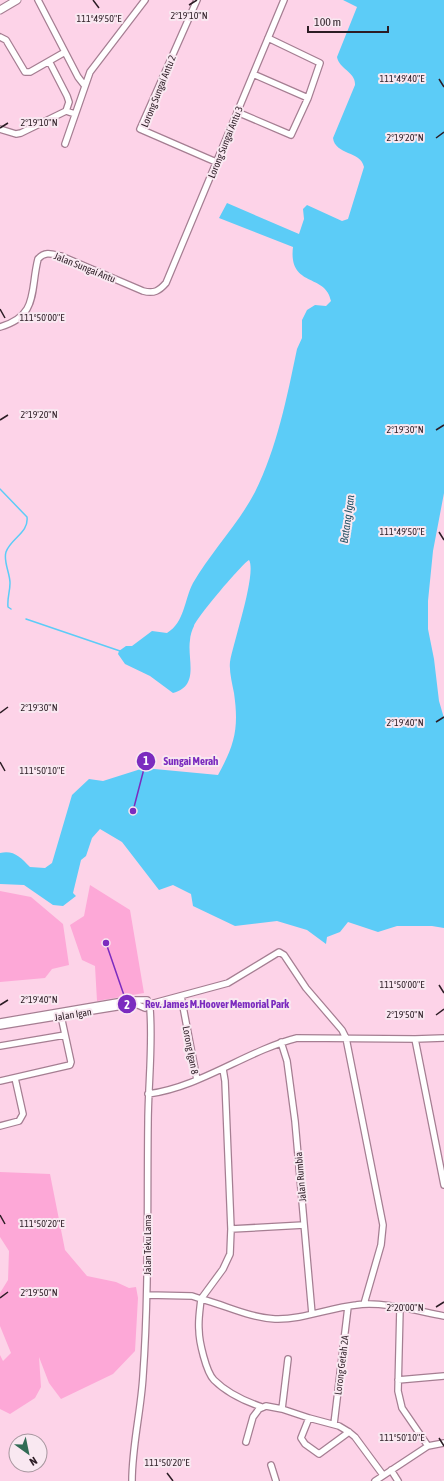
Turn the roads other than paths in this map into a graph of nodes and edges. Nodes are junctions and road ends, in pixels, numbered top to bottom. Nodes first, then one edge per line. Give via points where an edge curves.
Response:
1 (16, 0) edge
2 (38, 0) edge
3 (145, 0) edge
4 (197, 0) edge
5 (284, 0) edge
6 (0, 10) edge
7 (0, 37) edge
8 (268, 38) junction
9 (65, 52) junction
10 (49, 61) junction
11 (253, 74) junction
12 (85, 86) junction
13 (308, 98) junction
14 (66, 111) junction
15 (237, 112) junction
16 (75, 114) junction
17 (0, 129) edge
18 (65, 144) dead end
19 (216, 162) junction
20 (166, 283) joint
21 (0, 328) edge
22 (181, 996) junction
23 (148, 1000) junction
24 (154, 1003) junction
25 (148, 1008) junction
26 (61, 1016) junction
27 (0, 1022) edge
28 (0, 1026) edge
29 (65, 1035) junction
30 (346, 1038) junction
31 (444, 1038) edge
32 (415, 1039) junction
33 (281, 1042) junction
34 (0, 1046) edge
35 (223, 1069) junction
36 (15, 1078) junction
37 (197, 1080) junction
38 (0, 1081) edge
39 (148, 1094) junction
40 (0, 1126) edge
41 (444, 1185) edge
42 (304, 1225) junction
43 (231, 1229) junction
44 (147, 1295) junction
45 (201, 1299) junction
46 (364, 1304) junction
47 (348, 1306) junction
48 (400, 1308) junction
49 (312, 1314) junction
50 (444, 1316) edge
51 (288, 1359) dead end
52 (444, 1376) edge
53 (398, 1380) junction
54 (262, 1407) junction
55 (282, 1409) junction
56 (309, 1418) junction
57 (334, 1424) junction
58 (349, 1432) junction
59 (246, 1442) dead end
60 (444, 1443) edge
61 (428, 1446) junction
62 (271, 1465) dead end
63 (391, 1470) junction
64 (383, 1475) junction
65 (399, 1480) edge
66 (132, 1481) edge
67 (276, 1481) edge
68 (375, 1481) edge

1 - 6 main road
2 - 9 street
3 - 12 street via 90,72
4 - 19 street, Lorong Sungai Antu 2 via 140,130
5 - 8 street, Lorong Sungai Antu 3
7 - 10 street via 6,40 25,72 30,72
8 - 11 street, Lorong Sungai Antu 3
8 - 13 street via 320,63
9 - 10 street
9 - 12 street
10 - 14 street via 67,96 69,102
11 - 13 street
11 - 15 street, Lorong Sungai Antu 3
12 - 16 street
13 - 15 street via 291,136
14 - 16 street
14 - 17 street via 21,133
15 - 19 street, Lorong Sungai Antu 3
16 - 18 street
19 - 20 street, Lorong Sungai Antu 3
20 - 21 street, Jalan Sungai Antu via 160,290 151,293 143,291 61,256 48,253 38,259 29,307 16,321
22 - 24 street
22 - 30 street via 228,983 278,952 284,955
22 - 37 street, Lorong Igan 8
23 - 24 street
23 - 25 street via 144,1003
23 - 27 street, Jalan Igan via 129,1000
24 - 25 street
25 - 26 street, Jalan Igan via 129,1005
25 - 39 street, Jalan Teku Lama via 151,1027
26 - 28 street, Jalan Igan
26 - 29 street
29 - 34 street
29 - 36 street via 70,1065
30 - 32 street
30 - 33 street via 298,1038
30 - 46 street via 383,1225 382,1245
31 - 32 street
32 - 41 street
33 - 35 street
33 - 42 street, Jalan Rumbia via 287,1061 295,1121
35 - 37 street
35 - 43 street
36 - 38 street
36 - 40 street via 23,1114 19,1121
37 - 39 street
39 - 44 street, Jalan Teku Lama
42 - 43 street
42 - 49 street, Jalan Rumbia
43 - 45 street via 229,1258
44 - 45 street via 192,1296
44 - 66 street, Jalan Teku Lama via 142,1388
45 - 49 street via 273,1319
45 - 54 street via 199,1330 204,1355 213,1379 246,1402
46 - 47 street
46 - 48 street
47 - 49 street
47 - 57 street, Lorong Getah 2A
48 - 50 street
48 - 53 street
51 - 55 street
52 - 53 street
53 - 61 street via 402,1408
54 - 55 street
54 - 59 street via 253,1417
55 - 56 street
56 - 57 street
56 - 58 street via 301,1438 319,1454
57 - 58 street
58 - 64 street via 356,1437
60 - 61 street
61 - 63 street
62 - 67 street
63 - 64 street
63 - 65 street
64 - 68 street

